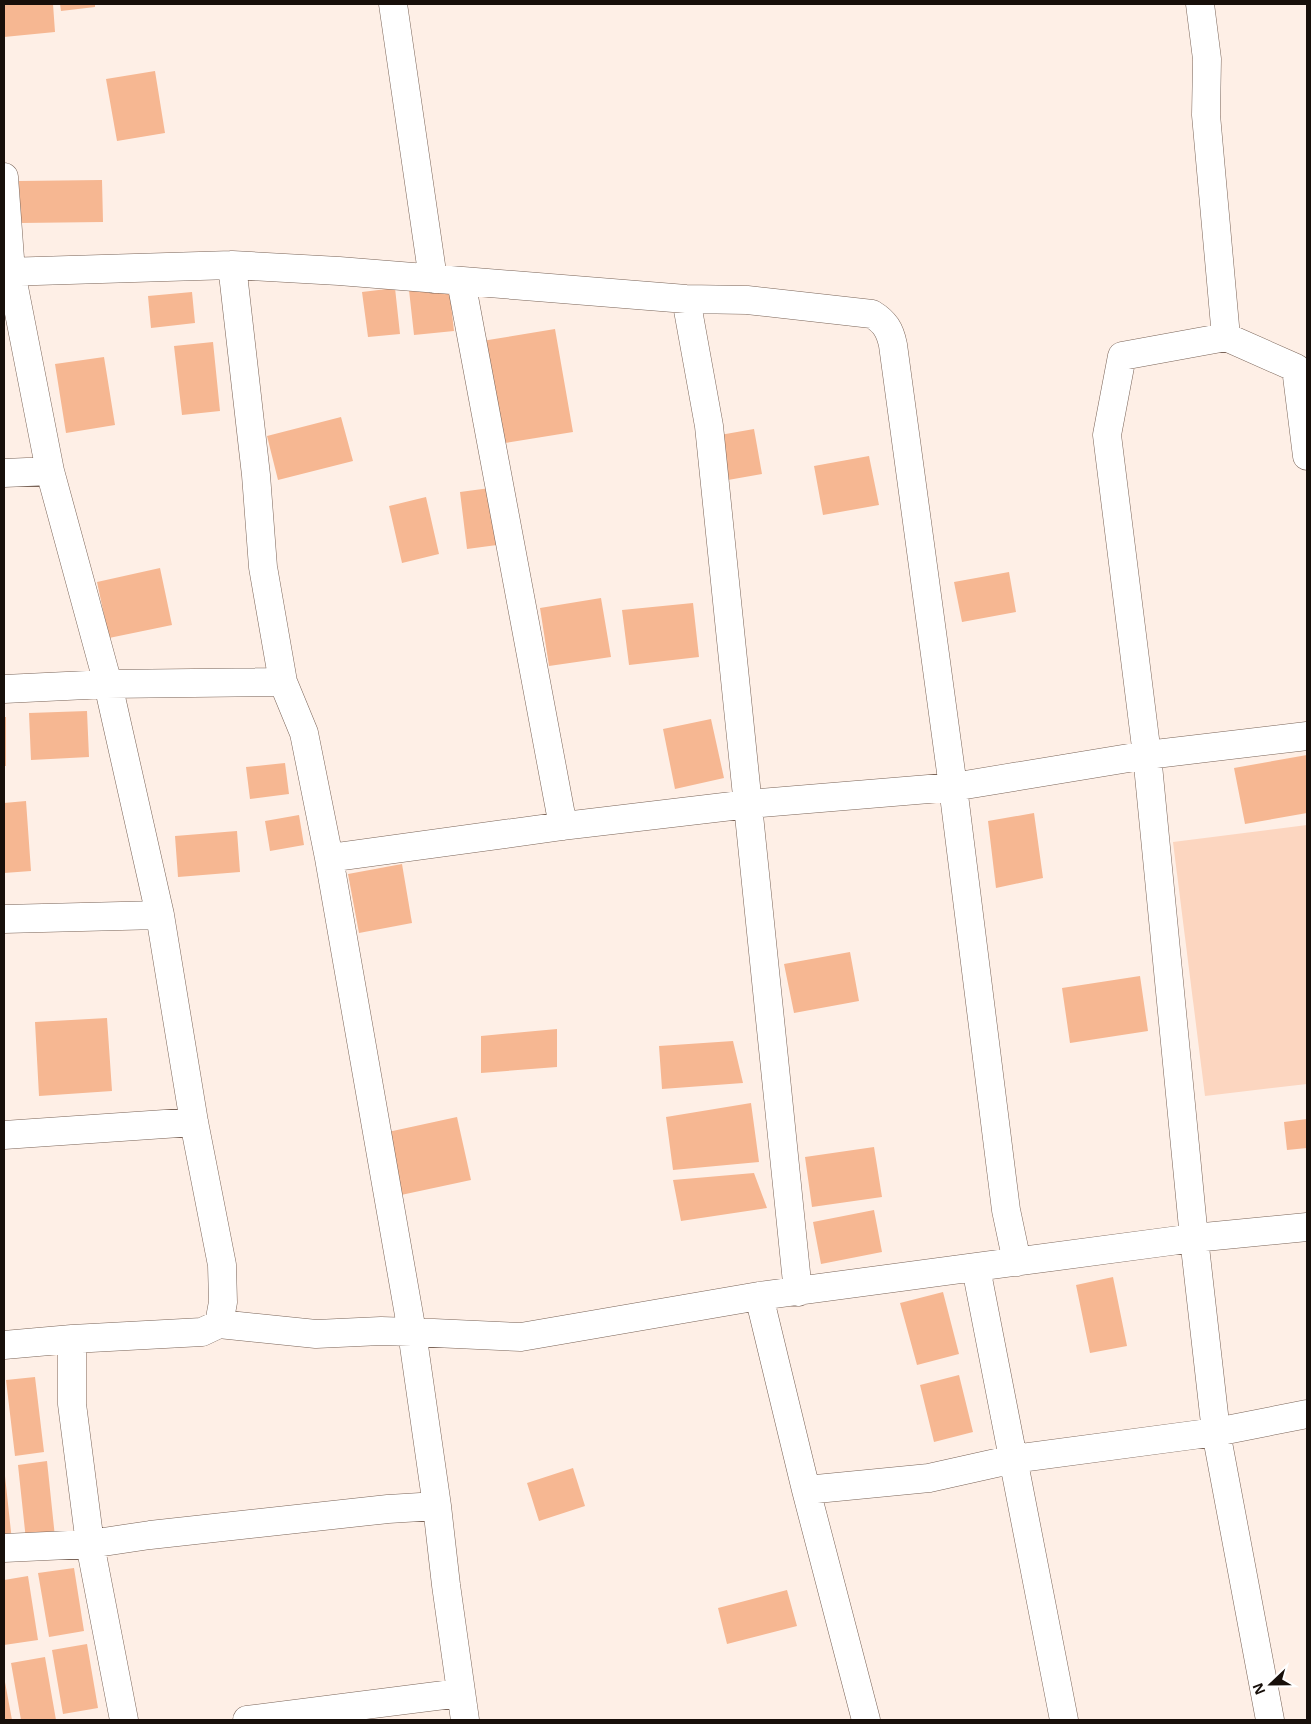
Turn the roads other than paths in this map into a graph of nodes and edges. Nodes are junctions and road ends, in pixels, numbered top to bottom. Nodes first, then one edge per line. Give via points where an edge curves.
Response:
1 (393, 4) edge
2 (1200, 4) edge
3 (4, 177) edge
4 (232, 265) junction
5 (7, 272) edge
6 (433, 279) junction
7 (461, 281) junction
8 (686, 298) junction
9 (1226, 337) junction
10 (1307, 456) edge
11 (50, 471) junction
12 (4, 474) edge
13 (283, 682) junction
14 (108, 684) junction
15 (4, 688) edge
16 (1307, 736) edge
17 (1147, 755) junction
18 (952, 787) junction
19 (749, 804) junction
20 (563, 826) junction
21 (329, 858) junction
22 (160, 915) junction
23 (4, 919) edge
24 (194, 1122) junction
25 (4, 1136) edge
26 (1307, 1227) edge
27 (1194, 1238) junction
28 (1017, 1262) junction
29 (976, 1268) junction
30 (798, 1292) junction
31 (758, 1296) junction
32 (219, 1324) junction
33 (412, 1332) junction
34 (72, 1338) junction
35 (4, 1345) edge
36 (1307, 1414) edge
37 (1216, 1432) junction
38 (1014, 1459) junction
39 (806, 1490) junction
40 (437, 1506) junction
41 (90, 1544) junction
42 (4, 1548) edge
43 (460, 1694) junction
44 (119, 1720) edge
45 (247, 1720) edge
46 (465, 1720) edge
47 (866, 1720) edge
48 (1064, 1720) edge
49 (1270, 1720) edge

1 - 6 street
2 - 9 street via 1207,59 1206,116
3 - 5 street
4 - 5 street
4 - 6 street
4 - 13 street via 263,567
5 - 11 street
6 - 7 street
7 - 8 street
7 - 20 street
8 - 18 street via 747,300 872,314 888,328 893,345
8 - 19 street via 709,426
9 - 10 street via 1296,368
9 - 17 street via 1122,356 1107,435
11 - 12 street
11 - 14 street
13 - 14 street
13 - 21 street via 304,733
14 - 15 street
14 - 22 street
16 - 17 street
17 - 18 street
17 - 27 street
18 - 19 street
18 - 28 street via 1006,1210
19 - 20 street
19 - 30 street
20 - 21 street
21 - 33 street
22 - 23 street
22 - 24 street
24 - 25 street
24 - 32 street via 222,1265
26 - 27 street
27 - 28 street
27 - 37 street
28 - 29 street
29 - 30 street
29 - 38 street
30 - 31 street
31 - 33 street via 520,1337
31 - 39 street
32 - 33 street via 316,1334
32 - 34 street via 202,1332
33 - 40 street
34 - 35 street
34 - 41 street via 72,1404
36 - 37 street
37 - 38 street
37 - 49 street
38 - 39 street via 929,1478
38 - 48 street
39 - 47 street
40 - 41 street
40 - 43 street
41 - 42 street
41 - 44 street
43 - 45 street
43 - 46 street

